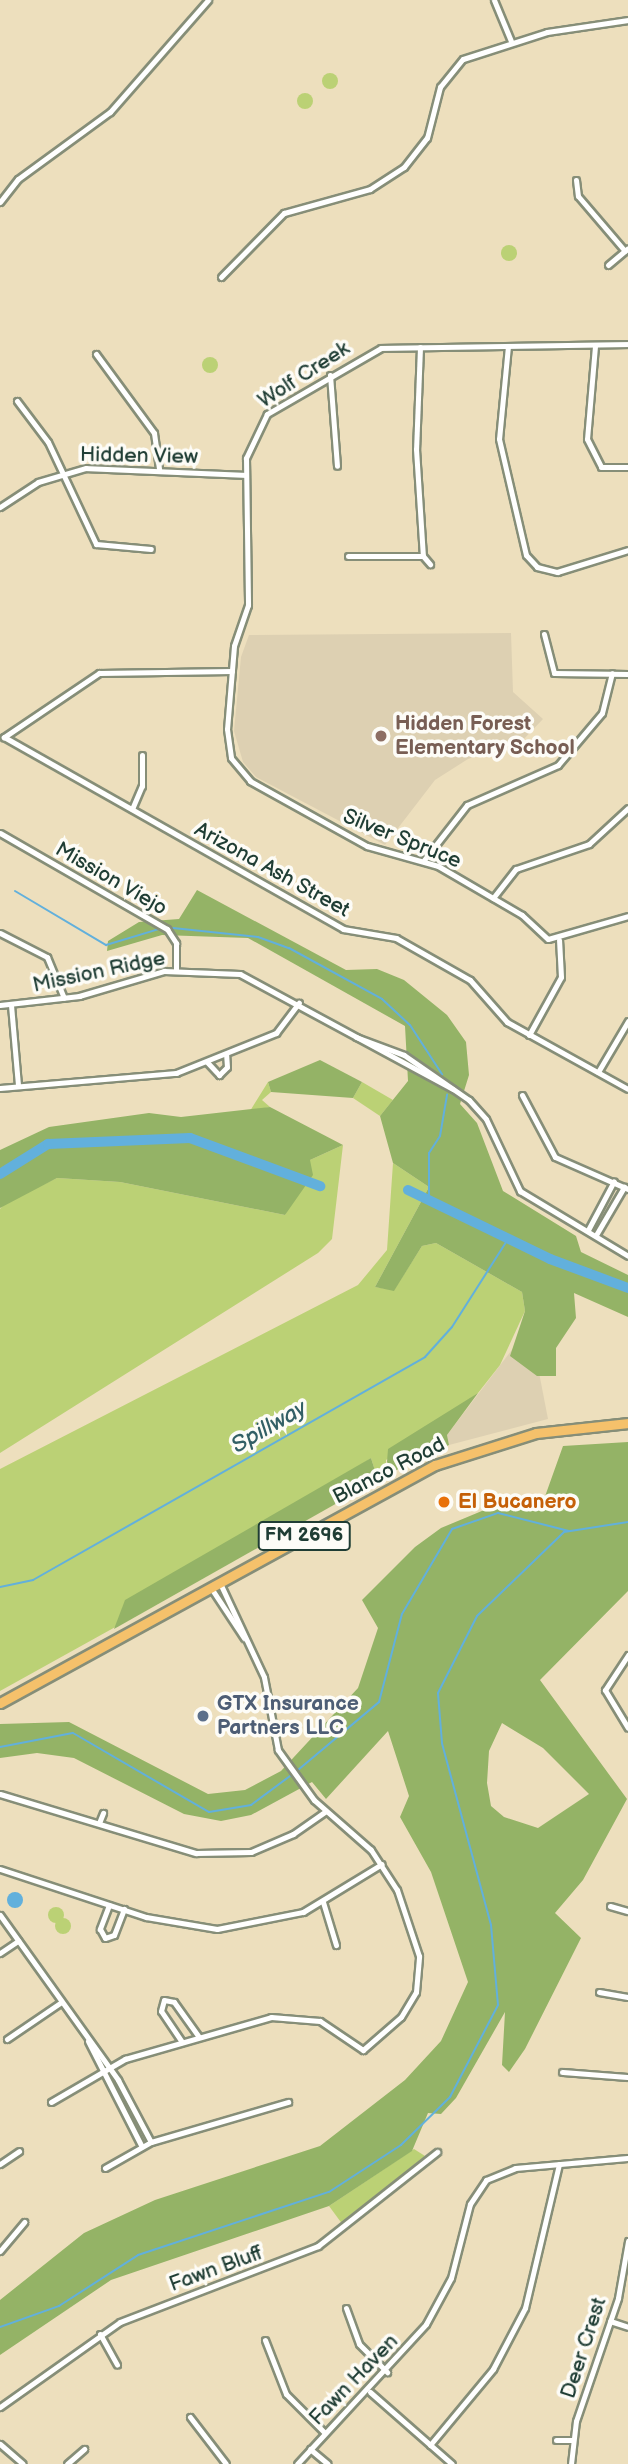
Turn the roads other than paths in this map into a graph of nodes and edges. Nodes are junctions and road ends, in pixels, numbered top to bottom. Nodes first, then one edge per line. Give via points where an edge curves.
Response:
1 (208, 0) edge
2 (494, 0) edge
3 (628, 20) edge
4 (510, 41) junction
5 (576, 180) dead end
6 (0, 202) edge
7 (626, 249) edge
8 (608, 265) dead end
9 (221, 277) dead end
10 (628, 344) edge
11 (508, 346) junction
12 (595, 346) junction
13 (420, 347) junction
14 (96, 354) dead end
15 (330, 375) junction
16 (17, 401) dead end
17 (337, 466) dead end
18 (628, 467) edge
19 (159, 469) junction
20 (61, 473) junction
21 (245, 475) junction
22 (0, 507) edge
23 (151, 550) dead end
24 (628, 550) edge
25 (348, 556) dead end
26 (423, 556) junction
27 (430, 564) dead end
28 (544, 634) dead end
29 (232, 671) junction
30 (612, 673) junction
31 (628, 674) edge
32 (142, 755) dead end
33 (234, 764) joint
34 (628, 808) edge
35 (132, 809) junction
36 (0, 833) edge
37 (424, 860) junction
38 (493, 898) junction
39 (628, 916) edge
40 (0, 933) edge
41 (559, 940) junction
42 (176, 971) junction
43 (64, 998) junction
44 (299, 1003) junction
45 (11, 1005) junction
46 (0, 1006) edge
47 (628, 1021) edge
48 (529, 1035) junction
49 (356, 1037) junction
50 (387, 1046) junction
51 (226, 1054) junction
52 (381, 1055) junction
53 (206, 1062) junction
54 (419, 1064) junction
55 (598, 1072) junction
56 (413, 1073) junction
57 (18, 1085) junction
58 (0, 1088) edge
59 (453, 1089) junction
60 (628, 1089) edge
61 (522, 1095) dead end
62 (614, 1181) junction
63 (626, 1188) edge
64 (587, 1230) junction
65 (596, 1235) junction
66 (618, 1246) junction
67 (628, 1247) edge
68 (628, 1256) edge
69 (628, 1423) edge
70 (216, 1586) junction
71 (248, 1643) junction
72 (628, 1655) edge
73 (0, 1703) edge
74 (628, 1728) edge
75 (0, 1794) edge
76 (326, 1811) junction
77 (103, 1813) dead end
78 (99, 1823) junction
79 (382, 1864) junction
80 (0, 1869) edge
81 (323, 1902) junction
82 (109, 1905) junction
83 (610, 1906) dead end
84 (124, 1909) junction
85 (628, 1911) edge
86 (0, 1915) edge
87 (217, 1929) junction
88 (218, 1939) dead end
89 (18, 1941) junction
90 (336, 1945) dead end
91 (0, 1953) edge
92 (599, 1992) dead end
93 (628, 1997) edge
94 (60, 2003) junction
95 (268, 2008) dead end
96 (271, 2017) junction
97 (199, 2037) junction
98 (7, 2039) dead end
99 (88, 2041) junction
100 (182, 2042) junction
101 (109, 2066) junction
102 (102, 2070) junction
103 (562, 2072) dead end
104 (628, 2077) edge
105 (51, 2102) dead end
106 (288, 2102) dead end
107 (151, 2142) junction
108 (142, 2145) junction
109 (19, 2151) dead end
110 (437, 2152) dead end
111 (628, 2158) edge
112 (0, 2164) edge
113 (559, 2164) junction
114 (105, 2168) dead end
115 (24, 2222) dead end
116 (628, 2241) edge
117 (0, 2251) edge
118 (345, 2308) dead end
119 (610, 2321) junction
120 (628, 2327) edge
121 (100, 2334) junction
122 (265, 2340) dead end
123 (117, 2365) dead end
124 (387, 2372) junction
125 (370, 2392) junction
126 (0, 2407) edge
127 (190, 2417) dead end
128 (324, 2432) junction
129 (556, 2440) dead end
130 (573, 2440) junction
131 (0, 2444) edge
132 (430, 2445) junction
133 (84, 2449) dead end
134 (310, 2449) junction
135 (23, 2464) edge
136 (68, 2464) edge
137 (226, 2464) edge
138 (297, 2464) edge
139 (328, 2464) edge
140 (452, 2464) edge
141 (571, 2464) edge

1 - 6 street via 110,112 18,179
2 - 4 street
3 - 4 street
4 - 9 street via 468,56 449,72 426,138 404,167 369,189 284,213
5 - 7 street via 578,196
7 - 8 street
10 - 12 street, Wolf Creek
11 - 12 street, Wolf Creek
11 - 13 street, Wolf Creek
11 - 24 street via 501,460 526,555 537,567 557,572
12 - 18 street via 586,424 600,467
13 - 15 street, Wolf Creek via 381,348
13 - 26 street via 416,449
14 - 19 street via 154,433
15 - 17 street
15 - 21 street, Wolf Creek via 262,419 249,444
16 - 20 street
19 - 20 street, Hidden View
19 - 21 street, Hidden View
20 - 22 street, Hidden View
20 - 23 street via 96,544
21 - 29 street, Wolf Creek via 248,604
25 - 26 street
26 - 27 street
28 - 30 street via 554,673
29 - 33 street, Wolf Creek via 227,741
29 - 35 street, Arizona Ash Street via 93,675 4,737
30 - 31 street
30 - 37 street via 602,713 558,765 467,804
32 - 35 street via 142,786
33 - 37 street, Silver Spruce via 250,781 351,838
34 - 38 street via 589,844 516,869
35 - 48 street, Arizona Ash Street via 343,929 396,938 470,980 502,1019
36 - 42 street, Mission Viejo via 167,929 176,943
37 - 38 street, Silver Spruce
38 - 41 street, Silver Spruce via 548,939
39 - 41 street
40 - 43 street via 47,957
41 - 48 street via 563,971
42 - 43 street, Mission Ridge
42 - 44 street, Mission Ridge via 250,976
43 - 45 street, Mission Ridge
44 - 49 street, Mission Ridge
44 - 51 street via 276,1033
45 - 46 street, Mission Ridge
45 - 57 street
47 - 55 street
48 - 55 street, Arizona Ash Street
49 - 50 street, Mission Ridge
49 - 52 street, Mission Ridge
50 - 52 street
50 - 54 street, Mission Ridge
51 - 53 street
51 - 53 street via 227,1067 219,1075
52 - 56 street, Mission Ridge
53 - 57 street via 176,1073
54 - 56 street
54 - 59 street, Mission Ridge
55 - 60 street, Arizona Ash Street
56 - 59 street, Mission Ridge
57 - 58 street
59 - 64 street, Mission Ridge via 486,1119 520,1191
61 - 62 street via 555,1157
62 - 63 street
62 - 64 street
63 - 65 street
64 - 65 street, Mission Ridge
65 - 66 street, Mission Ridge
66 - 67 street, Mission Ridge
66 - 68 street, Mission Ridge
69 - 70 main road, Blanco Road / FM 2696 via 536,1433 435,1465
70 - 71 street
70 - 71 street
70 - 73 main road, Blanco Road / FM 2696
71 - 76 street via 264,1677 278,1751
72 - 74 street via 605,1690
75 - 78 street
76 - 78 street via 280,1841 233,1854 181,1851
76 - 79 street
77 - 78 street
79 - 81 street
79 - 96 street via 402,1903 419,1978 406,2011 363,2050 320,2021
80 - 82 street
81 - 87 street via 278,1920
81 - 90 street
82 - 84 street
82 - 84 street via 100,1929 105,1938 114,1935
83 - 85 street
84 - 87 street
86 - 89 street
87 - 88 street
89 - 91 street
89 - 94 street
92 - 93 street
94 - 98 street
94 - 99 street
95 - 96 street
96 - 97 street
97 - 100 street
97 - 100 street via 174,2002 164,2000 161,2011
99 - 101 street
99 - 102 street
100 - 101 street
101 - 102 street
101 - 107 street
102 - 105 street
102 - 108 street
103 - 104 street
106 - 107 street
107 - 108 street
108 - 114 street
109 - 112 street
110 - 121 street, Fawn Bluff via 317,2246
111 - 113 street, Fawn Haven
113 - 124 street, Fawn Haven via 504,2170 482,2183 441,2301
113 - 132 street via 525,2308 493,2369
115 - 117 street
116 - 119 street, Deer Crest
118 - 124 street via 359,2344
119 - 120 street
119 - 130 street, Deer Crest
121 - 123 street
121 - 126 street, Fawn Bluff
122 - 128 street via 286,2394
124 - 125 street, Fawn Haven
125 - 128 street, Fawn Haven
125 - 132 street
127 - 137 street
128 - 134 street, Fawn Haven
129 - 130 street
130 - 141 street, Deer Crest
131 - 135 street
132 - 140 street
133 - 136 street
134 - 138 street, Fawn Haven
134 - 139 street

